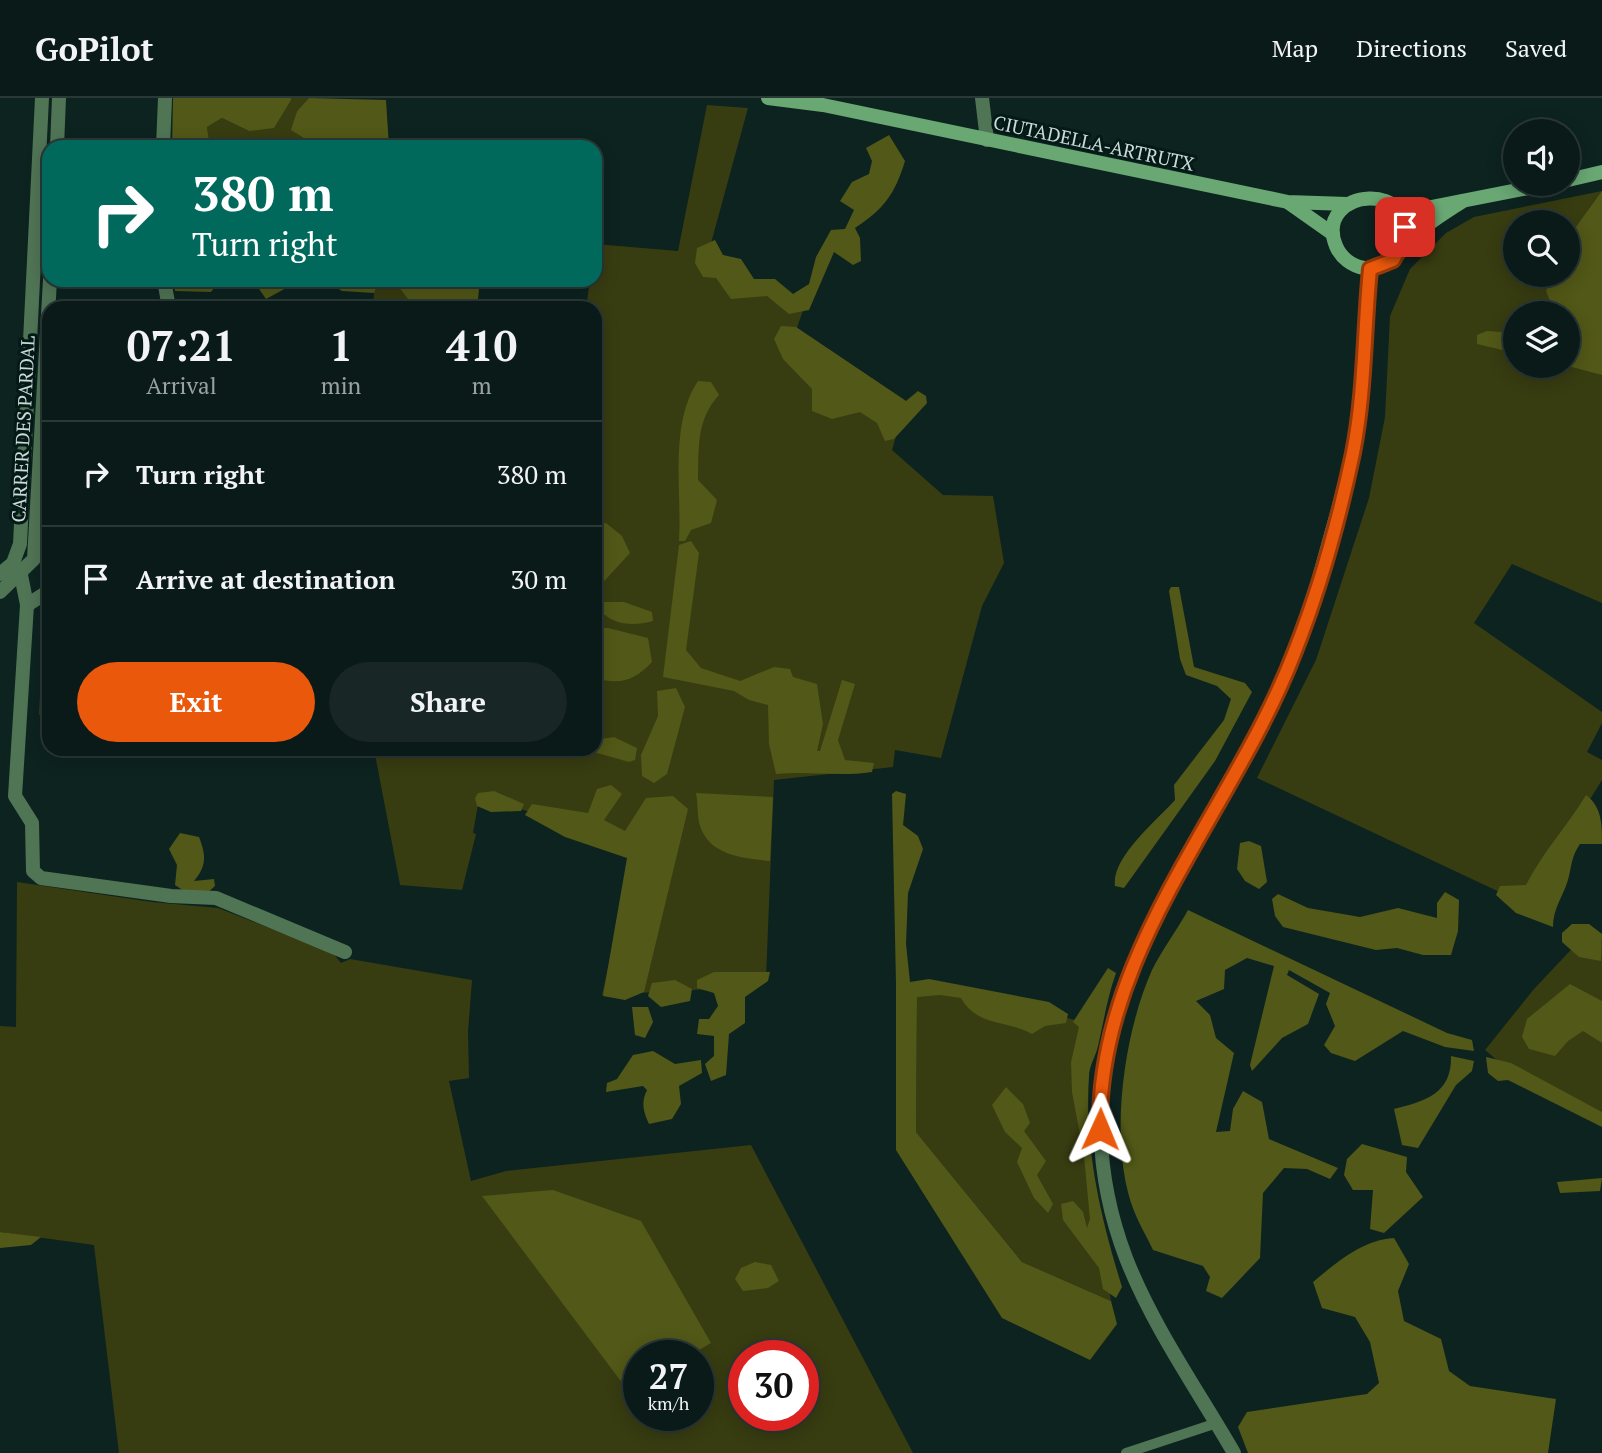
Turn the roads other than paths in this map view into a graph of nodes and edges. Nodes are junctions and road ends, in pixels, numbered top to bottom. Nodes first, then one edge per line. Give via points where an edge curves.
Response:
1 (42, 98) edge
2 (59, 98) edge
3 (165, 98) edge
4 (768, 98) edge
5 (982, 98) edge
6 (987, 139) junction
7 (57, 140) edge
8 (163, 140) edge
9 (1602, 172) edge
10 (1580, 177) edge
11 (1503, 193) edge
12 (1463, 201) junction
13 (1288, 202) junction
14 (1347, 205) junction
15 (1393, 206) junction
16 (1334, 234) junction
17 (1401, 250) junction
18 (1370, 269) junction
19 (29, 361) junction
20 (42, 362) edge
21 (42, 438) edge
22 (17, 569) junction
23 (0, 575) edge
24 (0, 592) edge
25 (42, 595) edge
26 (27, 605) junction
27 (345, 952) dead end
28 (1217, 1423) junction
29 (1126, 1453) edge
30 (1234, 1453) edge

1 - 19 street, CARRER DES PARDAL
2 - 7 street
3 - 8 street
4 - 6 main road, CIUTADELLA-ARTRUTX
5 - 6 street
6 - 13 main road, CIUTADELLA-ARTRUTX
9 - 10 main road
11 - 12 main road
12 - 15 main road via 1421,209
12 - 17 main road
13 - 14 main road
13 - 16 main road
14 - 15 main road via 1377,197
14 - 16 main road via 1335,223
15 - 17 main road via 1405,227
16 - 18 main road via 1349,262
17 - 18 main road via 1393,260
18 - 28 street via 1353,453 1307,616 1275,698 1142,946 1123,990 1102,1077 1100,1147 1123,1247 1157,1322
19 - 20 street
19 - 22 street, CARRER DES PARDAL
21 - 22 street, CARRER DES PARDAL via 34,559
22 - 23 street
22 - 24 street
22 - 26 street, CARRER DES PARDAL
25 - 26 street
26 - 27 street, CARRER DES PARDAL via 15,796 32,823 33,871 41,878 216,898
28 - 29 lane
28 - 30 street

